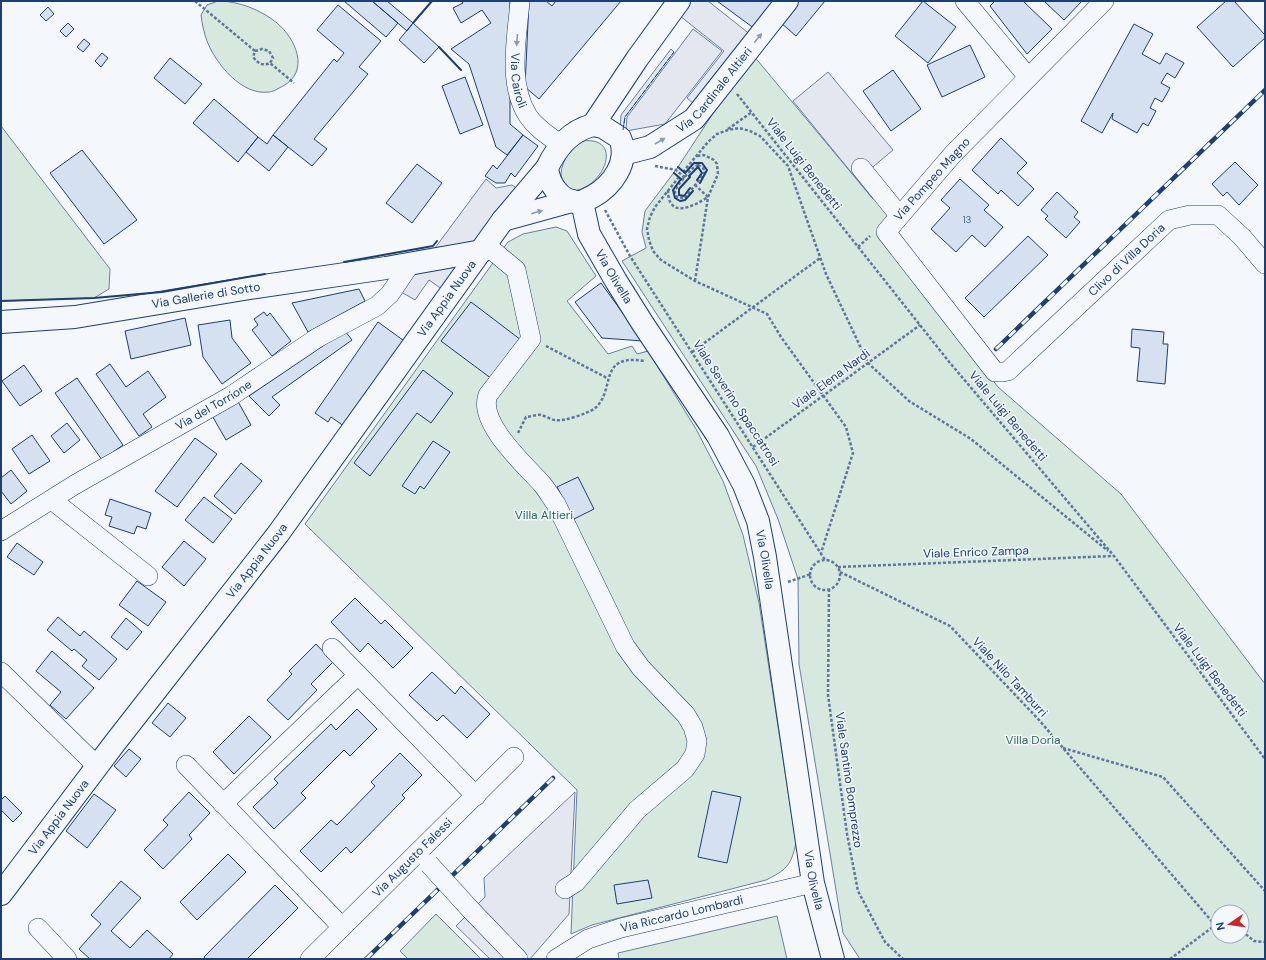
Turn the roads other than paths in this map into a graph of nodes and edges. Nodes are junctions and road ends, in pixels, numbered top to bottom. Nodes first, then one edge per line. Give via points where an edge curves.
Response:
1 (520, 1) edge
2 (679, 1) edge
3 (787, 1) edge
4 (964, 1) edge
5 (1104, 1) edge
6 (1028, 78) junction
7 (593, 125) junction
8 (560, 144) junction
9 (623, 154) junction
10 (547, 168) junction
11 (861, 168) dead end
12 (583, 199) junction
13 (899, 215) junction
14 (502, 220) junction
15 (484, 248) junction
16 (411, 263) junction
17 (1265, 264) edge
18 (1, 322) edge
19 (995, 372) joint
20 (52, 500) junction
21 (1, 531) edge
22 (148, 576) dead end
23 (332, 648) dead end
24 (1, 672) edge
25 (358, 675) junction
26 (514, 757) dead end
27 (186, 765) dead end
28 (97, 766) junction
29 (476, 796) junction
30 (223, 804) junction
31 (423, 858) junction
32 (813, 883) junction
33 (565, 889) dead end
34 (1, 894) edge
35 (38, 928) dead end
36 (342, 928) junction
37 (67, 959) edge
38 (310, 959) edge
39 (518, 959) edge
40 (556, 959) edge
41 (833, 959) edge

1 -> 8 street, Via Cairoli via 515,73 517,89 528,116 543,132
2 - 7 main road
9 -> 3 main road, Via Cardinale Altieri via 650,147 694,119
4 - 6 street
5 - 6 street, Via Pompeo Magno
6 - 13 street, Via Pompeo Magno via 953,154
7 - 8 main road via 574,133
7 - 9 main road via 603,127 620,138
8 - 10 main road
9 - 12 main road via 612,180
10 - 12 main road via 556,191
10 - 14 main road, Via Appia Nuova
11 - 13 street
14 -> 12 main road
12 - 32 main road, Via Olivella via 590,234 663,355 718,436 744,485 758,521
13 - 19 street, Via Pompeo Magno via 886,232
14 - 15 main road, Via Appia Nuova
15 - 16 main road, Via Gallerie di Sotto
15 - 28 main road, Via Appia Nuova via 278,534
15 - 33 street via 516,270 531,339 488,395 488,416 518,460 542,484 556,504 625,646 641,668 686,715 697,741 695,754 685,769 637,810 576,882
16 - 18 main road, Via Gallerie di Sotto via 75,317
16 - 20 street, Via del Torrione via 390,294 377,306 317,338 231,396
17 - 19 street, Clivo di Villa Doria via 1242,237 1218,215 1190,215 1169,220 1008,370
20 - 21 street, Via del Torrione
20 - 22 street
23 - 25 street
24 - 28 street
25 - 29 street
25 - 30 street
26 - 29 street, Via Augusto Falessi
27 - 30 street
28 - 34 main road, Via Appia Nuova
29 - 31 street, Via Augusto Falessi
30 - 36 street
31 - 36 street, Via Augusto Falessi
31 - 39 street, bridge
32 - 40 street, Via Riccardo Lombardi via 621,928 588,939
32 - 41 main road, Via Olivella
35 - 37 street
36 - 38 street, Via Augusto Falessi

